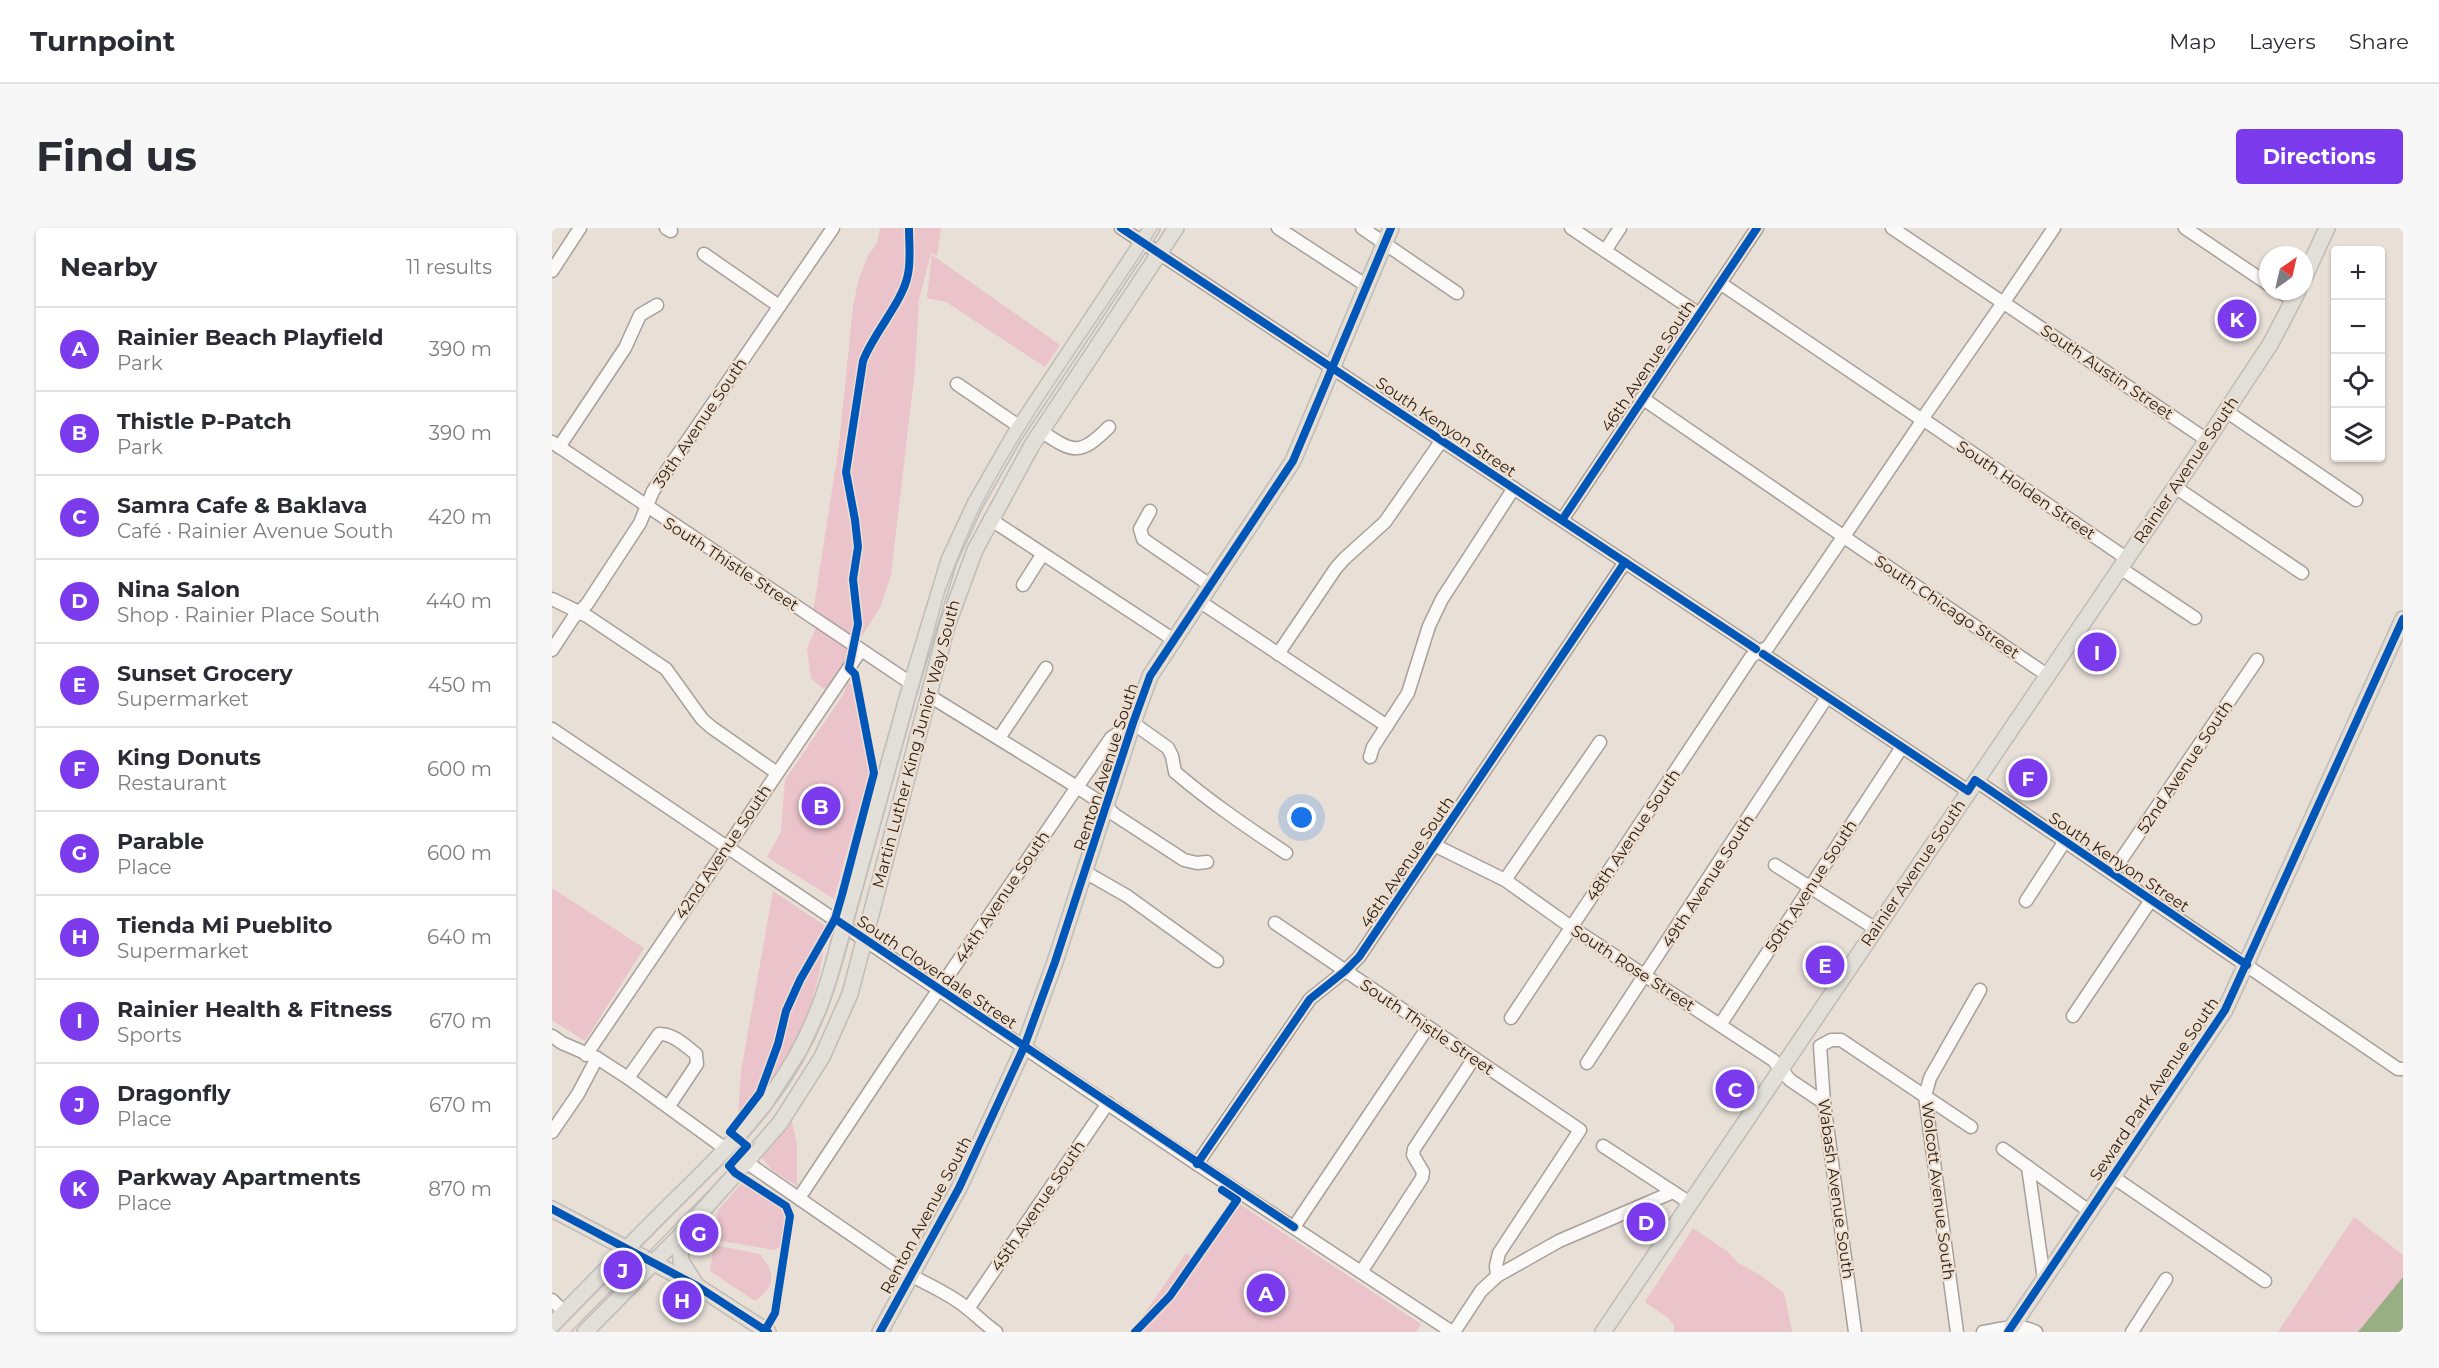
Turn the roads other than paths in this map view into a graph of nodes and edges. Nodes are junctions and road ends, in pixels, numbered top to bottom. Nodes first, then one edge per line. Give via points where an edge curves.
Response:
1 (580, 228) edge
2 (833, 228) edge
3 (1121, 228) edge
4 (1152, 228) edge
5 (1176, 228) edge
6 (1278, 228) edge
7 (1362, 228) edge
8 (1391, 228) edge
9 (1571, 228) edge
10 (1620, 228) edge
11 (1757, 228) edge
12 (1892, 228) edge
13 (2054, 228) edge
14 (2185, 228) edge
15 (2327, 228) edge
16 (1143, 242) junction
17 (1384, 243) junction
18 (1605, 251) junction
19 (1160, 253) junction
20 (704, 254) dead end
21 (2313, 258) edge
22 (552, 271) edge
23 (2259, 278) edge
24 (1720, 283) junction
25 (1367, 286) junction
26 (1457, 293) dead end
27 (2294, 300) edge
28 (2003, 303) junction
29 (657, 305) dead end
30 (779, 306) junction
31 (1699, 314) junction
32 (1332, 368) junction
33 (957, 384) dead end
34 (1642, 398) junction
35 (2226, 411) junction
36 (1922, 420) junction
37 (1020, 427) junction
38 (1108, 428) dead end
39 (1041, 431) junction
40 (2207, 440) junction
41 (1442, 441) junction
42 (555, 444) edge
43 (2175, 487) junction
44 (1514, 488) junction
45 (2356, 500) dead end
46 (646, 507) junction
47 (1150, 511) dead end
48 (990, 519) junction
49 (1562, 520) junction
50 (1844, 536) junction
51 (1042, 555) junction
52 (1625, 562) junction
53 (2123, 563) junction
54 (2302, 573) dead end
55 (1023, 585) dead end
56 (1210, 585) junction
57 (552, 599) edge
58 (1199, 602) junction
59 (579, 612) junction
60 (2195, 618) dead end
61 (2403, 619) edge
62 (1174, 639) junction
63 (552, 650) edge
64 (861, 650) junction
65 (1760, 651) junction
66 (1278, 654) junction
67 (2257, 660) dead end
68 (1046, 668) dead end
69 (2048, 675) junction
70 (912, 684) junction
71 (928, 695) junction
72 (1827, 697) junction
73 (1133, 723) junction
74 (1386, 726) junction
75 (552, 729) edge
76 (999, 738) junction
77 (1600, 742) dead end
78 (1902, 747) junction
79 (1370, 757) dead end
80 (777, 773) junction
81 (1972, 786) junction
82 (1077, 787) junction
83 (1106, 806) junction
84 (2065, 841) junction
85 (1434, 845) junction
86 (728, 848) junction
87 (1286, 853) dead end
88 (1207, 862) dead end
89 (1775, 866) dead end
90 (1085, 872) junction
91 (2112, 873) junction
92 (1505, 880) junction
93 (1810, 888) junction
94 (2151, 900) junction
95 (2026, 901) dead end
96 (1275, 923) dead end
97 (843, 925) junction
98 (1571, 927) junction
99 (1875, 929) junction
100 (865, 939) junction
101 (1217, 961) dead end
102 (2247, 965) junction
103 (1345, 971) junction
104 (1646, 976) junction
105 (939, 989) junction
106 (1980, 990) dead end
107 (2073, 1016) dead end
108 (1511, 1018) dead end
109 (1720, 1025) junction
110 (1428, 1027) junction
111 (555, 1042) edge
112 (1024, 1047) junction
113 (592, 1057) junction
114 (1474, 1058) junction
115 (1587, 1063) dead end
116 (1780, 1069) junction
117 (2403, 1069) edge
118 (628, 1078) junction
119 (1925, 1096) junction
120 (1824, 1102) junction
121 (1108, 1103) junction
122 (669, 1106) junction
123 (1971, 1127) dead end
124 (552, 1132) edge
125 (1603, 1146) dead end
126 (2003, 1149) dead end
127 (727, 1150) junction
128 (746, 1162) junction
129 (1197, 1164) junction
130 (2028, 1167) junction
131 (2113, 1177) junction
132 (1673, 1192) junction
133 (800, 1198) junction
134 (1690, 1203) junction
135 (552, 1209) edge
136 (2089, 1211) junction
137 (1294, 1227) junction
138 (680, 1236) junction
139 (626, 1248) junction
140 (653, 1264) junction
141 (1361, 1272) junction
142 (910, 1275) junction
143 (1497, 1276) junction
144 (2044, 1279) junction
145 (2166, 1279) dead end
146 (2265, 1281) dead end
147 (697, 1286) junction
148 (552, 1300) edge
149 (968, 1309) junction
150 (564, 1312) junction
151 (552, 1325) edge
152 (2010, 1329) edge
153 (585, 1332) edge
154 (768, 1332) edge
155 (880, 1332) edge
156 (996, 1332) edge
157 (1453, 1332) edge
158 (1603, 1332) edge
159 (1855, 1332) edge
160 (1957, 1332) edge
161 (1983, 1332) edge
162 (2036, 1332) edge
163 (2132, 1332) edge

1 - 22 street
2 - 30 street, 39th Avenue South
3 - 16 street, South Kenyon Street
4 - 16 main road, Martin Luther King Junior Way South
5 - 19 main road, Martin Luther King Junior Way South
6 - 25 street
7 - 17 street
8 - 17 main road, Renton Avenue South
9 - 18 street
10 - 18 street
11 - 24 street, 46th Avenue South
12 - 28 street, South Austin Street
13 - 28 street, 48th Avenue South
14 - 23 street
15 - 21 main road
16 - 19 street, South Kenyon Street
16 - 37 main road, Martin Luther King Junior Way South
17 - 25 main road, Renton Avenue South
17 - 26 street
18 - 31 street
19 - 32 street, South Kenyon Street
19 - 39 main road, Martin Luther King Junior Way South
20 - 30 street
24 - 31 street, 46th Avenue South
24 - 36 street, South Holden Street
25 - 32 main road, Renton Avenue South
27 - 35 main road, Rainier Avenue South
28 - 36 street, 48th Avenue South
28 - 40 street, South Austin Street
29 - 42 street via 640,315 625,348
30 - 46 street, 39th Avenue South
31 - 34 street, 46th Avenue South
32 - 41 street, South Kenyon Street
32 - 56 main road, Renton Avenue South via 1293,461
33 - 37 street
34 - 49 street, 46th Avenue South
34 - 50 street, South Chicago Street
35 - 40 main road, Rainier Avenue South
35 - 45 street
36 - 50 street, 48th Avenue South
36 - 53 street, South Holden Street
37 - 70 main road, Martin Luther King Junior Way South via 975,504 949,560
38 - 39 street via 1093,443 1078,450 1065,447
39 - 48 main road, Martin Luther King Junior Way South
40 - 43 main road, Rainier Avenue South
41 - 44 street, South Kenyon Street
41 - 66 street via 1385,522 1344,559
42 - 46 street, South Thistle Street
43 - 53 main road, Rainier Avenue South
43 - 54 street
44 - 49 street, South Kenyon Street
44 - 74 street via 1442,599 1429,626 1413,683
46 - 59 street, 39th Avenue South via 640,523
46 - 64 street, South Thistle Street
47 - 56 street via 1140,530 1143,539
48 - 51 street
48 - 71 main road, Martin Luther King Junior Way South via 957,594
49 - 52 street, South Kenyon Street
50 - 65 street, 48th Avenue South via 1768,647
50 - 69 street, South Chicago Street
51 - 55 street
51 - 62 street
52 - 65 street, South Kenyon Street
52 - 85 street, 46th Avenue South
53 - 60 street, South Holden Street
53 - 69 main road, Rainier Avenue South
56 - 58 main road, Renton Avenue South
57 - 59 street
58 - 62 main road, Renton Avenue South
58 - 66 street
59 - 63 street, 39th Avenue South
59 - 80 street via 666,669 711,727
61 - 102 main road, Seward Park Avenue South
62 - 73 main road, Renton Avenue South via 1150,676
64 - 70 street, South Thistle Street
64 - 80 street, 42nd Avenue South
65 - 72 street, South Kenyon Street
65 - 98 street, 48th Avenue South via 1750,657
66 - 74 street
67 - 91 street, 52nd Avenue South
68 - 76 street
69 - 81 main road, Rainier Avenue South
70 - 97 main road, Martin Luther King Junior Way South
71 - 76 street
71 - 100 main road, Martin Luther King Junior Way South
72 - 78 street, South Kenyon Street
72 - 104 street, 49th Avenue South
73 - 82 street, 44th Avenue South via 1111,738
73 - 83 main road, Renton Avenue South
73 - 87 street via 1168,747 1175,772 1212,804
74 - 79 street
75 - 86 street, South Cloverdale Street
76 - 82 street
77 - 92 street
78 - 81 street, South Kenyon Street
78 - 93 street, 50th Avenue South
80 - 86 street, 42nd Avenue South
81 - 84 street, South Kenyon Street
81 - 99 main road, Rainier Avenue South
82 - 83 street
82 - 105 street, 44th Avenue South
83 - 88 street via 1185,860
83 - 90 main road, Renton Avenue South
84 - 91 street, South Kenyon Street
84 - 95 street
85 - 92 street, South Rose Street
85 - 103 street, 46th Avenue South via 1359,957
86 - 97 street, South Cloverdale Street
86 - 113 street, 42nd Avenue South
89 - 93 street
90 - 101 street via 1132,900
90 - 112 main road, Renton Avenue South
91 - 94 street, South Kenyon Street
92 - 98 street, South Rose Street
93 - 99 street
93 - 109 street, 50th Avenue South
94 - 102 street, South Kenyon Street
94 - 107 street
96 - 103 street, South Thistle Street
97 - 100 street, South Cloverdale Street
97 - 127 main road, Martin Luther King Junior Way South via 822,1005 802,1049 780,1086
98 - 104 street, South Rose Street
98 - 108 street, 48th Avenue South
99 - 116 main road, Rainier Avenue South
100 - 105 street, South Cloverdale Street
100 - 128 main road, Martin Luther King Junior Way South via 850,994 822,1057 780,1123
102 - 117 street, South Kenyon Street
102 - 131 main road, Seward Park Avenue South via 2217,1023
103 - 110 street, South Thistle Street
103 - 129 street, 46th Avenue South via 1310,999
104 - 109 street, South Rose Street
104 - 115 street, 49th Avenue South
105 - 112 street, South Cloverdale Street
105 - 133 street, 44th Avenue South
106 - 119 street, Wolcott Avenue South via 1930,1078
109 - 116 street, South Rose Street via 1773,1060
110 - 114 street, South Thistle Street
110 - 137 street
111 - 113 street
112 - 121 street, South Cloverdale Street
112 - 142 main road, Renton Avenue South via 959,1188
113 - 118 street
113 - 124 street, 42nd Avenue South via 578,1094
114 - 141 street via 1414,1149 1423,1175
114 - 143 street, South Thistle Street via 1580,1130 1499,1253
116 - 120 street, South Rose Street
116 - 134 main road, Rainier Avenue South
118 - 122 street
118 - 122 street via 659,1034 685,1046 696,1054 697,1064
119 - 120 street, Wabash Avenue South via 1841,1040 1831,1040 1820,1046
119 - 123 street
119 - 160 street, Wolcott Avenue South
120 - 159 street, Wabash Avenue South
121 - 129 street, South Cloverdale Street
121 - 149 street, 45th Avenue South
122 - 127 street
125 - 132 street
126 - 130 street
127 - 139 main road, Martin Luther King Junior Way South
128 - 133 street
128 - 138 main road, Martin Luther King Junior Way South
129 - 137 street, South Cloverdale Street
130 - 136 street
130 - 144 street
131 - 136 main road, Seward Park Avenue South
131 - 146 street
132 - 134 street
132 - 143 street via 1560,1241
133 - 142 street
134 - 158 main road, Rainier Avenue South
135 - 139 main road
136 - 144 main road, Seward Park Avenue South
137 - 141 street, South Cloverdale Street
138 - 140 main road, Martin Luther King Junior Way South
138 - 147 main road via 681,1261
139 - 140 main road
139 - 150 main road, Martin Luther King Junior Way South
140 - 147 main road
140 - 153 main road, Martin Luther King Junior Way South
141 - 157 street, South Cloverdale Street
142 - 149 street
142 - 155 main road, Renton Avenue South
143 - 157 street via 1481,1291
144 - 152 main road, Seward Park Avenue South
145 - 163 street
147 - 154 main road
148 - 150 street
149 - 156 street
150 - 151 main road, Martin Luther King Junior Way South
152 - 161 street
152 - 162 street

